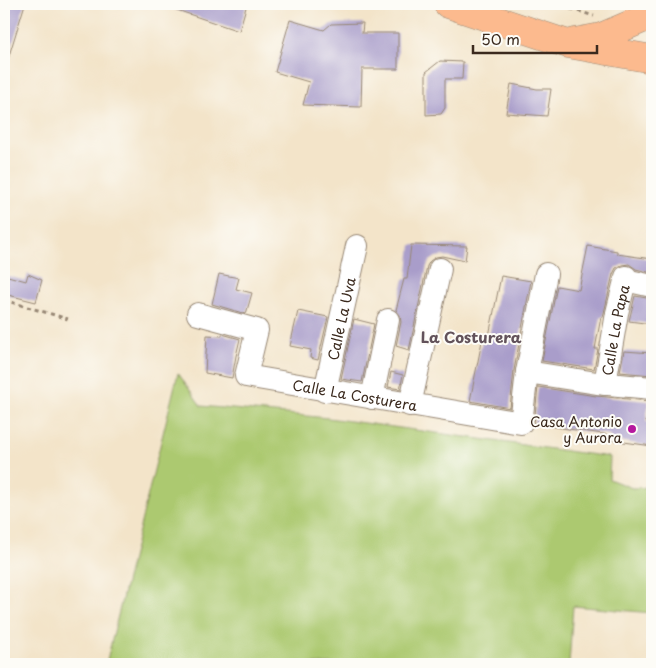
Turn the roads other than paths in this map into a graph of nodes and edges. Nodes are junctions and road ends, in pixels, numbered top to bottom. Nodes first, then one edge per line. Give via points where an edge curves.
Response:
1 (448, 4) edge
2 (652, 15) edge
3 (568, 44) junction
4 (652, 59) edge
5 (356, 246) dead end
6 (440, 269) dead end
7 (546, 274) dead end
8 (637, 281) edge
9 (198, 314) dead end
10 (388, 320) dead end
11 (527, 372) junction
12 (605, 384) junction
13 (652, 388) edge
14 (325, 391) junction
15 (372, 398) junction
16 (410, 405) junction

1 - 3 main road
2 - 3 main road via 601,37
3 - 4 main road
5 - 14 street, Calle La Uva
6 - 16 street
7 - 11 street, Calle La Costurera
8 - 12 street, Calle La Papa via 617,314
9 - 14 street, Calle La Costurera via 257,330 246,376
10 - 15 street
11 - 12 street
11 - 16 street, Calle La Costurera via 521,423
12 - 13 street
14 - 15 street, Calle La Costurera
15 - 16 street, Calle La Costurera

